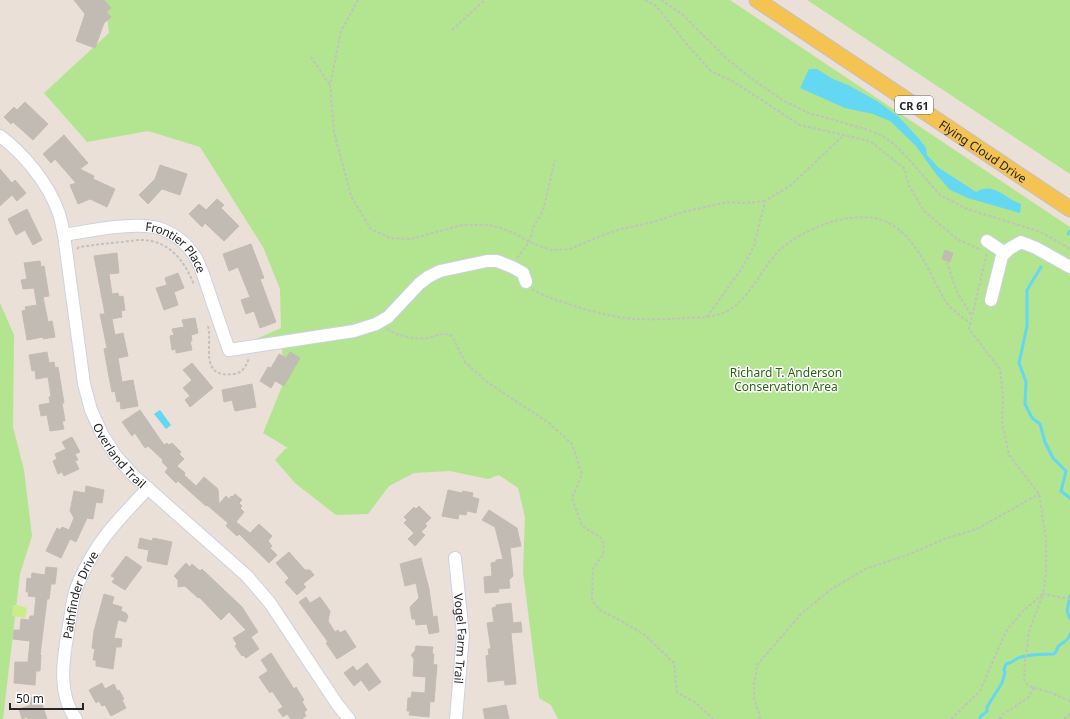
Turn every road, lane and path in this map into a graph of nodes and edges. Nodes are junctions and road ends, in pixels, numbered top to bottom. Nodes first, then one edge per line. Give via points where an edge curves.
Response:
1 (358, 0) edge
2 (485, 0) edge
3 (645, 0) edge
4 (661, 0) edge
5 (758, 0) edge
6 (452, 30) dead end
7 (311, 57) dead end
8 (330, 85) junction
9 (844, 135) junction
10 (0, 136) edge
11 (555, 160) dead end
12 (765, 201) junction
13 (1070, 209) edge
14 (64, 235) junction
15 (987, 241) dead end
16 (529, 242) junction
17 (1070, 249) edge
18 (1005, 253) junction
19 (76, 256) dead end
20 (947, 262) dead end
21 (512, 267) junction
22 (1070, 267) edge
23 (526, 282) joint
24 (197, 292) dead end
25 (991, 300) dead end
26 (971, 315) junction
27 (707, 317) junction
28 (206, 320) dead end
29 (970, 323) junction
30 (376, 324) junction
31 (250, 346) junction
32 (148, 488) junction
33 (1039, 494) junction
34 (455, 558) dead end
35 (1043, 594) junction
36 (1070, 599) edge
37 (1034, 687) junction
38 (1070, 701) edge
39 (1070, 714) edge
40 (76, 719) edge
41 (349, 719) edge
42 (456, 719) edge
43 (714, 719) edge
44 (760, 719) edge
45 (951, 719) edge
46 (998, 719) edge
47 (1064, 719) edge

1 - 8 path via 341,31
2 - 6 path
3 - 9 path via 656,6 711,71 734,82 800,125
4 - 17 path via 682,16 727,59 784,101 809,113 883,136 905,155 940,195 967,209 1041,232
5 - 13 main road, Flying Cloud Drive / CR 61
7 - 8 path
8 - 16 path via 334,132 351,196 371,229 390,238 411,239 462,225 488,225 516,234
9 - 12 path via 790,186
9 - 26 path via 870,141 905,169 908,184 924,211 957,239 988,254
10 - 14 street, Overland Trail via 13,146 41,178 58,211
11 - 16 path via 543,211 534,226
12 - 16 path via 728,202 683,212 598,237 570,249 551,250
12 - 27 path via 754,246
14 - 31 street, Frontier Place via 140,226 161,229 174,235 194,255 229,350
14 - 32 street, Overland Trail via 84,384 91,410 116,456
15 - 18 street
16 - 21 path
18 - 22 street via 1021,242
18 - 25 street via 1002,256
19 - 24 path via 76,249 79,246 142,240 155,242 168,247 178,256
20 - 26 path via 956,290
21 - 23 street via 523,273
21 - 30 street via 497,261 487,261 440,271 419,284 388,316
23 - 27 path via 539,294 580,308 619,317 652,320
26 - 29 path
27 - 29 path via 728,311 736,305 776,254 793,239 837,220 856,217 889,223 908,238 925,263 945,302
28 - 31 path via 210,337 208,356 211,365 217,371 228,375 243,370 250,355
29 - 33 path via 969,330 1000,369 1002,422 1009,455
30 - 31 street via 354,330
30 - 43 path via 403,337 426,338 443,333 452,336 465,362 487,382 548,423 572,444 582,474 572,498 582,526 600,537 604,544 603,554 593,568 592,600 601,611 645,635 668,657 674,663 677,692 696,703
32 - 40 street, Pathfinder Drive via 96,550 75,593 63,658 63,678 66,697
32 - 41 street, Overland Trail via 259,589
33 - 35 path via 1046,539
33 - 44 path via 976,529 865,569 830,590 802,613 757,665 754,700
34 - 42 street, Vogel Farm Trail via 463,635
35 - 36 path
35 - 37 path via 1029,632 1025,662 1024,680 1029,686
35 - 45 path via 1022,612 1006,631 980,691
37 - 38 path
37 - 46 path via 1028,698
39 - 47 path

